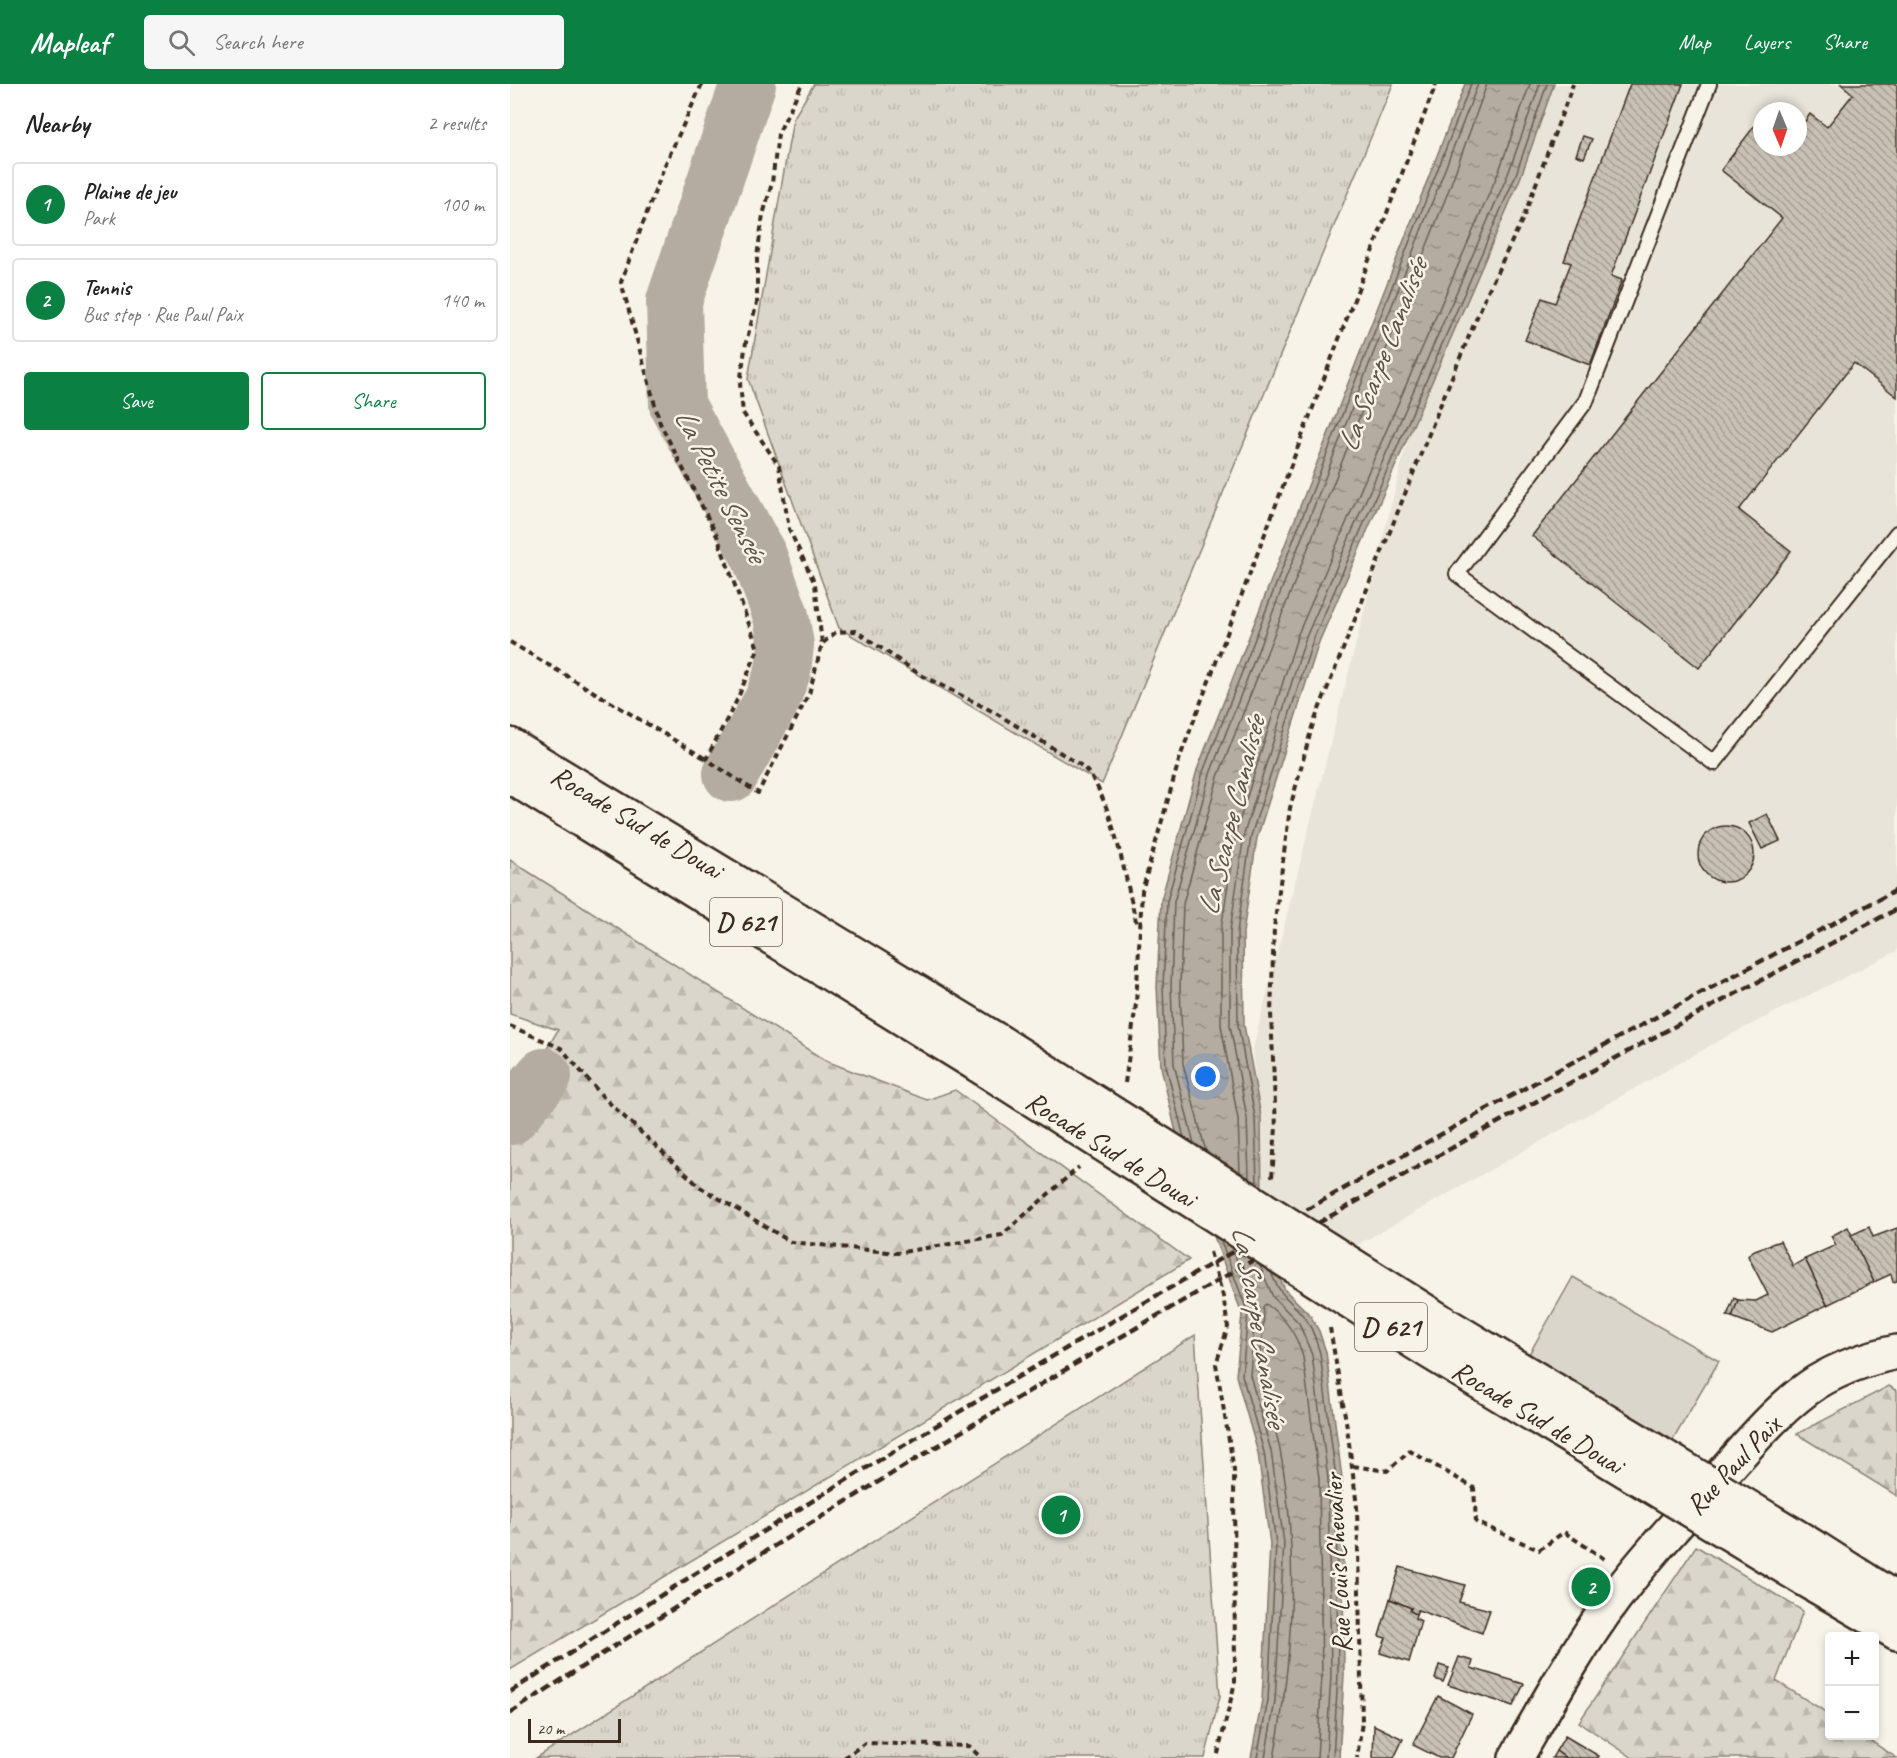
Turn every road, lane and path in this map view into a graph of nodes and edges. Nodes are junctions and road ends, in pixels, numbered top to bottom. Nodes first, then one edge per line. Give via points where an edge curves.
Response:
1 (702, 84) edge
2 (802, 84) edge
3 (1436, 84) edge
4 (1573, 84) edge
5 (1709, 84) edge
6 (1897, 533) edge
7 (510, 642) edge
8 (822, 644) junction
9 (510, 745) edge
10 (706, 759) junction
11 (510, 776) edge
12 (1138, 930) junction
13 (510, 1026) edge
14 (990, 1055) junction
15 (1124, 1086) dead end
16 (1085, 1160) dead end
17 (1271, 1184) dead end
18 (1223, 1296) dead end
19 (1326, 1322) dead end
20 (1897, 1352) edge
21 (1353, 1466) junction
22 (1810, 1564) junction
23 (1631, 1577) junction
24 (1897, 1600) edge
25 (1897, 1634) edge
26 (844, 1758) edge
27 (981, 1758) edge
28 (1217, 1758) edge
29 (1357, 1758) edge
30 (1516, 1758) edge

1 - 10 path via 664,167 621,282 660,423 717,536 758,649
2 - 8 path via 777,134 757,257 757,303 740,384 743,413 779,466 789,529 815,584
3 - 12 path via 1180,758 1142,891
4 - 17 path via 1524,216 1448,385 1312,728 1290,808 1274,928 1271,1013 1276,1128
5 - 6 lane via 1586,400 1457,574 1714,763
7 - 10 path
8 - 10 path via 809,694 758,793
8 - 12 path via 836,632 856,631 919,674 1023,728 1092,774 1104,798
9 - 14 main road, Rocade Sud de Douai / D 621
11 - 14 main road, Rocade Sud de Douai / D 621
12 - 15 path via 1135,1014
13 - 16 path via 561,1048 604,1098 700,1187 791,1242 897,1253 1002,1235
14 - 22 main road, Rocade Sud de Douai / D 621, bridge via 1450,1327
18 - 28 path via 1228,1327 1216,1364 1234,1470 1235,1682
19 - 21 path, Rue Louis Chevalier via 1332,1331
20 - 23 main road, Rue Paul Paix via 1847,1366 1797,1398 1739,1455
21 - 23 path via 1387,1471 1410,1451 1474,1488 1476,1522 1539,1550 1564,1532
21 - 29 path, Rue Louis Chevalier via 1359,1546 1362,1710
22 - 24 main road, Rocade Sud de Douai / D 621
22 - 25 main road, Rocade Sud de Douai / D 621
23 - 30 main road, Rue Paul Paix via 1600,1620
26 - 27 path via 866,1743 969,1746

